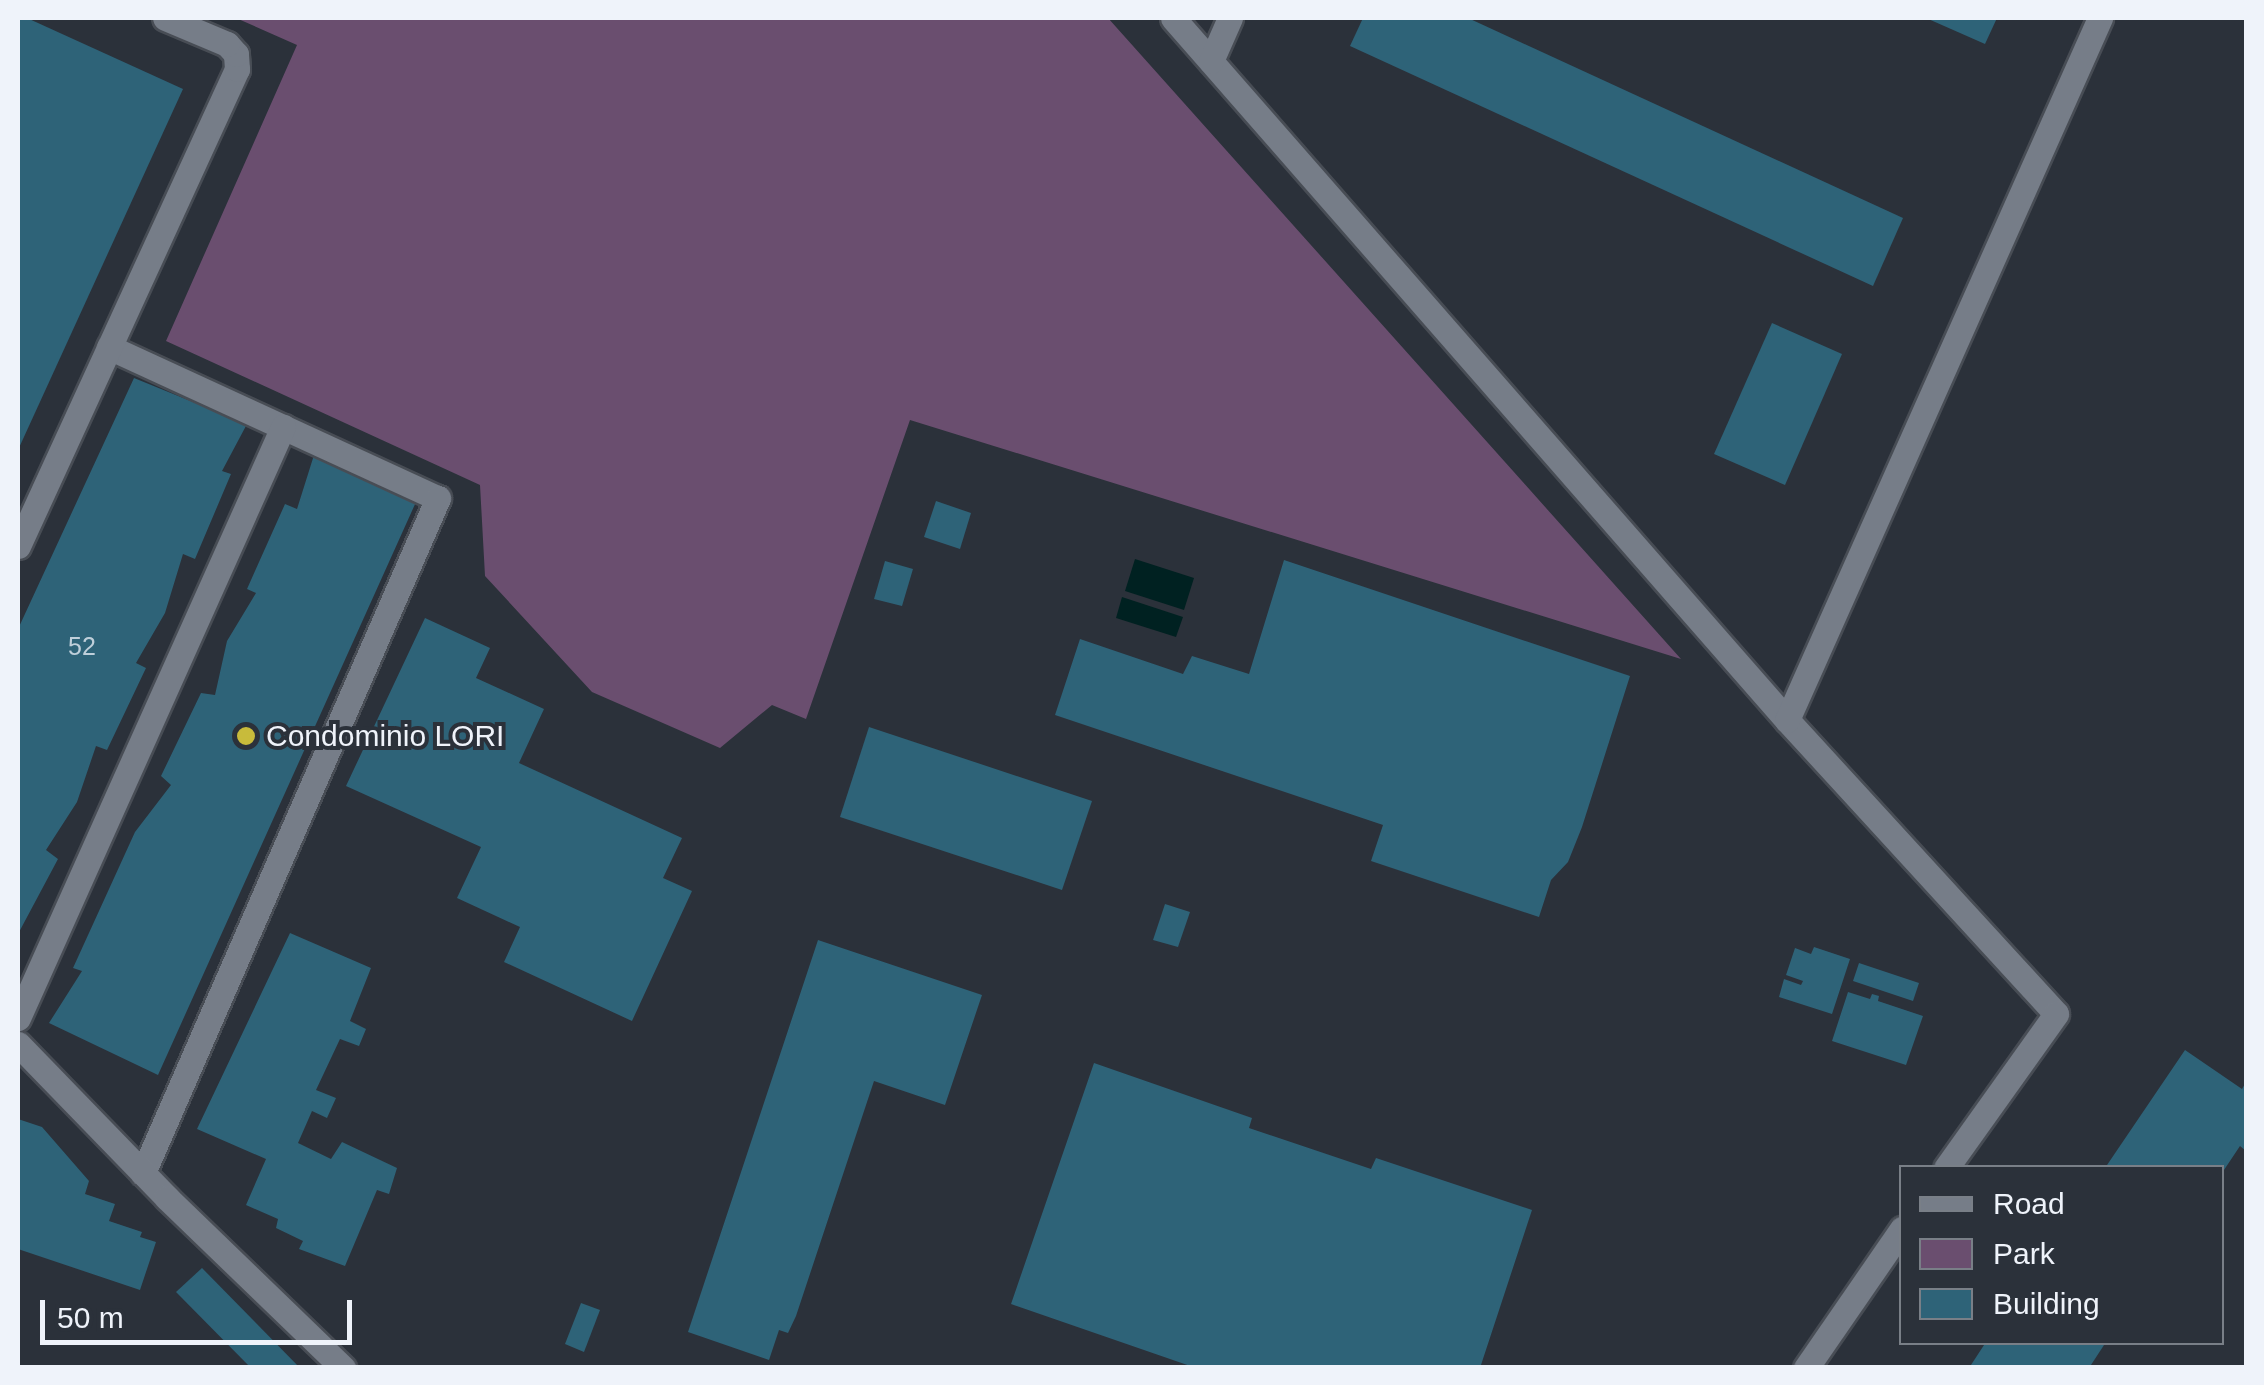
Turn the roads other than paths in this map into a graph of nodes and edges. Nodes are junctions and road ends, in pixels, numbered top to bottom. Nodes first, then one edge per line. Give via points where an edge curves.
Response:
1 (165, 18) edge
2 (1173, 18) edge
3 (1230, 18) edge
4 (2100, 18) edge
5 (1211, 61) junction
6 (109, 347) junction
7 (283, 426) junction
8 (18, 546) edge
9 (1786, 720) junction
10 (18, 1018) edge
11 (18, 1044) edge
12 (1948, 1165) edge
13 (143, 1173) junction
14 (1899, 1233) edge
15 (343, 1368) edge
16 (1806, 1368) edge

1 - 6 street via 227,44 237,69
2 - 5 street
3 - 5 street
4 - 9 street
5 - 9 street
6 - 7 street
6 - 8 street
7 - 10 street
7 - 13 street via 438,498
9 - 12 street via 2056,1014
11 - 13 street
13 - 15 street
14 - 16 street

